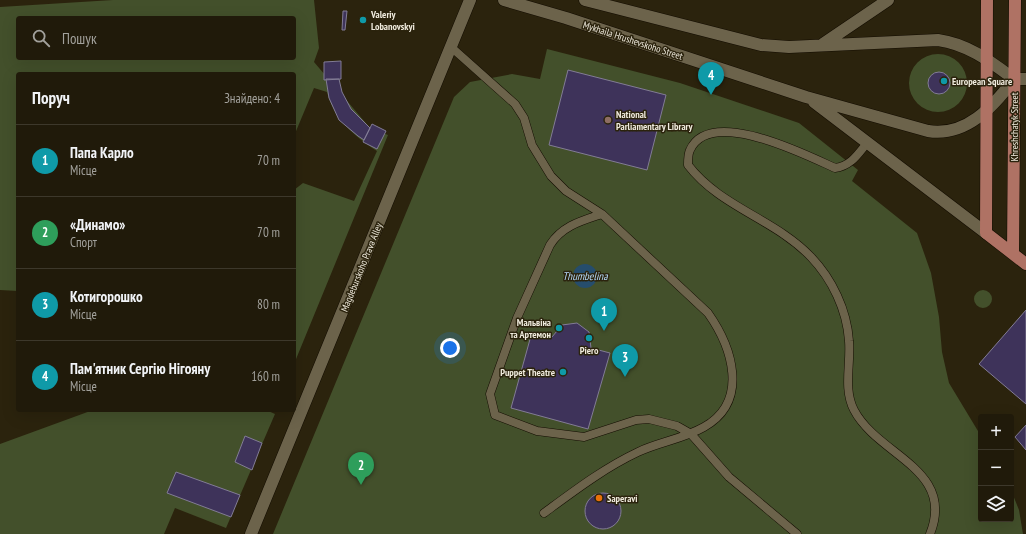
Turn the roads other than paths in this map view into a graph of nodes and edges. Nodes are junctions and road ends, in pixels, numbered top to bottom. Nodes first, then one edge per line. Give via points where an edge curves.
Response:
1 (470, 0) edge
2 (504, 0) edge
3 (585, 0) edge
4 (888, 0) edge
5 (987, 0) edge
6 (1014, 0) edge
7 (822, 44) junction
8 (451, 47) junction
9 (986, 59) junction
10 (1020, 79) edge
11 (806, 97) junction
12 (985, 112) junction
13 (867, 143) junction
14 (602, 214) junction
15 (986, 233) junction
16 (1013, 254) junction
17 (1026, 264) edge
18 (692, 434) junction
19 (544, 513) dead end
20 (251, 534) edge
21 (797, 534) edge
22 (930, 534) edge

1 - 8 main road, Magdeburskoho Prava Alley
2 - 11 main road, Mykhaila Hrushevskoho Street
3 - 7 main road via 761,45 789,47
4 - 7 main road
5 - 9 main road
6 - 10 main road, Khreshchatyk Street
7 - 9 main road via 938,40 952,42
8 - 14 lane via 515,104 524,118 532,145 551,176 566,191
8 - 20 main road, Magdeburskoho Prava Alley
9 - 10 main road
9 - 12 main road
10 - 12 main road
10 - 16 main road, Khreshchatyk Street
11 - 12 main road via 938,133 968,124
11 - 13 main road
12 - 15 main road
13 - 15 main road
13 - 22 lane via 850,163 835,168 791,148 753,136 714,132 697,139 689,151 688,165 699,179 715,192 797,244 811,257 835,291 844,315 849,341 848,396 864,425 919,472 929,486 936,506
14 - 18 lane via 708,313 720,330 728,349 733,390 729,400 717,417
14 - 18 lane via 563,229 550,245 517,318 490,394 495,415 537,431 584,437 636,420 649,419
15 - 16 main road
16 - 17 main road
18 - 19 lane via 639,452 595,476
18 - 21 lane via 728,477

